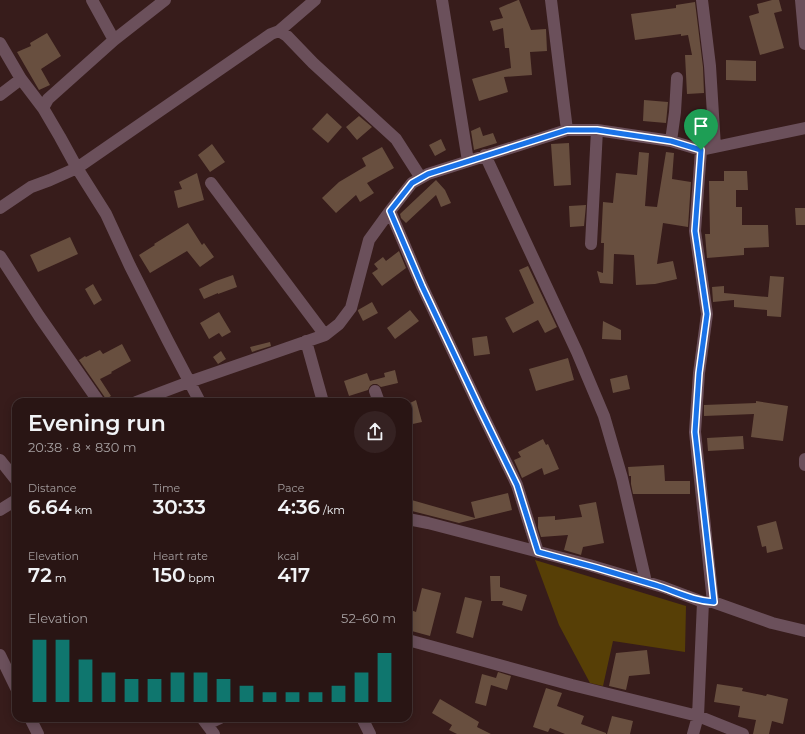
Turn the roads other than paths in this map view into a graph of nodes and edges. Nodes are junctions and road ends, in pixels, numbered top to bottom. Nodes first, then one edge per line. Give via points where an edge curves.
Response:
1 (92, 0) edge
2 (165, 0) edge
3 (315, 0) edge
4 (442, 0) edge
5 (550, 0) edge
6 (702, 0) edge
7 (801, 0) edge
8 (279, 31) junction
9 (114, 40) junction
10 (0, 43) edge
11 (805, 44) edge
12 (677, 78) dead end
13 (21, 79) junction
14 (0, 95) edge
15 (43, 108) junction
16 (805, 128) edge
17 (567, 130) junction
18 (597, 130) junction
19 (671, 141) junction
20 (714, 147) junction
21 (701, 150) junction
22 (485, 156) junction
23 (468, 161) junction
24 (76, 168) junction
25 (421, 178) junction
26 (211, 183) dead end
27 (0, 208) edge
28 (390, 211) junction
29 (591, 244) dead end
30 (0, 256) edge
31 (325, 335) junction
32 (306, 341) junction
33 (189, 382) junction
34 (96, 398) edge
35 (147, 398) edge
36 (198, 398) edge
37 (323, 398) edge
38 (805, 459) edge
39 (7, 463) edge
40 (805, 465) edge
41 (12, 472) edge
42 (12, 502) edge
43 (0, 510) edge
44 (412, 521) edge
45 (538, 552) junction
46 (646, 582) junction
47 (708, 602) junction
48 (805, 631) edge
49 (412, 641) edge
50 (0, 655) edge
51 (12, 680) edge
52 (698, 716) junction
53 (32, 722) edge
54 (206, 722) edge
55 (364, 722) edge
56 (371, 733) edge
57 (38, 734) edge
58 (214, 734) edge
59 (693, 734) edge
60 (743, 734) edge

1 - 9 street
2 - 9 street
3 - 8 street
4 - 23 street
5 - 17 street
6 - 20 street via 710,66
7 - 11 street
8 - 24 street via 270,34
8 - 25 street via 288,36 313,63 396,139
9 - 15 street via 48,99
10 - 13 street
12 - 19 street
13 - 14 street
13 - 15 street
15 - 24 street
16 - 20 street
17 - 18 street
17 - 22 street
18 - 19 street
18 - 29 street
19 - 21 street
20 - 21 street
21 - 47 street via 695,231 707,314 695,432
22 - 23 street
22 - 46 street via 574,345 604,416 622,478
23 - 25 street
24 - 27 street via 31,187
24 - 33 street via 106,214
25 - 28 street via 412,183
26 - 31 street
28 - 31 street via 369,240 351,308 339,324
28 - 45 street via 517,485
30 - 34 street
31 - 32 street
32 - 33 street
32 - 37 street
33 - 35 street
33 - 36 street
38 - 40 street
39 - 41 street
42 - 43 street
44 - 45 street
45 - 46 street via 589,564
46 - 47 street
47 - 48 street
47 - 52 street
49 - 52 street
50 - 51 street
52 - 59 street
52 - 60 street
53 - 57 street
54 - 58 street
55 - 56 street

